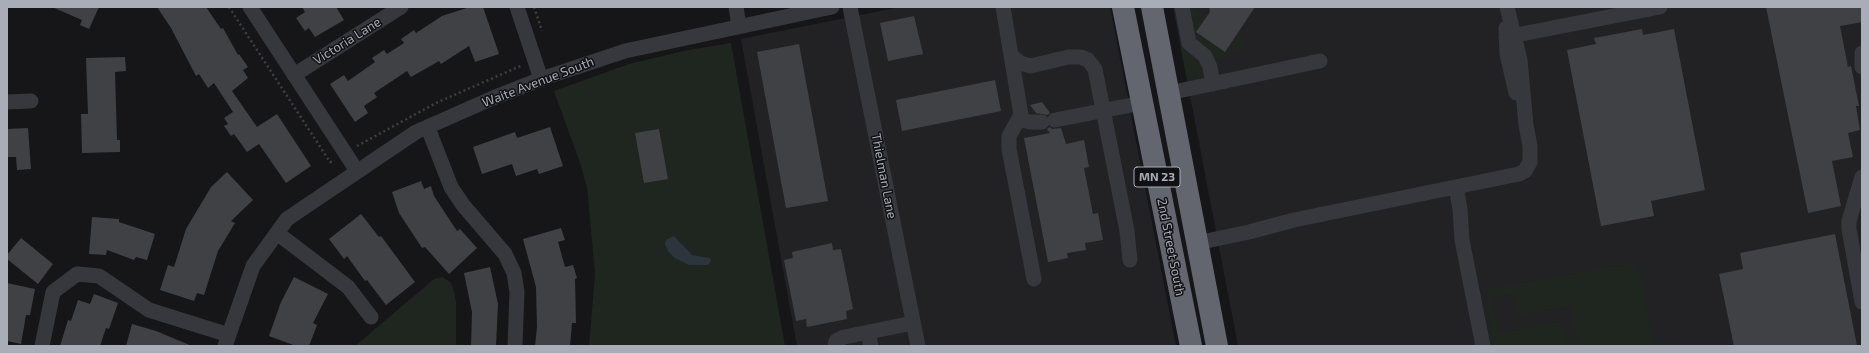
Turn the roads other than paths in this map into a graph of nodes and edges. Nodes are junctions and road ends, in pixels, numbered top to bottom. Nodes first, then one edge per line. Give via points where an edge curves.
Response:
1 (250, 7) edge
2 (401, 7) edge
3 (517, 7) edge
4 (736, 7) edge
5 (832, 7) edge
6 (850, 7) edge
7 (1003, 7) edge
8 (1123, 7) edge
9 (1152, 7) edge
10 (1182, 7) edge
11 (1507, 7) edge
12 (1660, 7) edge
13 (739, 26) junction
14 (1510, 36) junction
15 (1862, 53) edge
16 (1011, 55) junction
17 (1320, 61) dead end
18 (1862, 66) edge
19 (294, 75) junction
20 (541, 79) junction
21 (1213, 84) junction
22 (1169, 93) junction
23 (31, 101) dead end
24 (7, 102) edge
25 (1142, 103) junction
26 (1103, 110) junction
27 (1020, 119) junction
28 (428, 128) junction
29 (357, 171) junction
30 (1862, 177) edge
31 (1456, 187) junction
32 (277, 233) junction
33 (1197, 242) junction
34 (1130, 260) dead end
35 (1034, 279) dead end
36 (1862, 302) edge
37 (371, 317) dead end
38 (913, 323) junction
39 (870, 339) edge
40 (227, 340) edge
41 (42, 346) edge
42 (515, 346) edge
43 (835, 346) edge
44 (918, 346) edge
45 (1191, 346) edge
46 (1217, 346) edge
47 (1484, 346) edge

1 - 19 street
2 - 19 street, Victoria Lane
3 - 20 street
4 - 13 street
5 - 13 street, Waite Avenue South
6 - 38 street, Thielman Lane
7 - 16 street
8 - 25 highway, 2nd Street South / MN 23
9 - 22 highway, 2nd Street South / MN 23
10 - 21 street via 1189,43 1205,56
11 - 14 street
12 - 14 street
13 - 20 street, Waite Avenue South via 625,51
14 - 31 street via 1522,75 1530,162 1525,171 1519,174
15 - 18 street
16 - 26 street via 1020,63 1031,66 1075,57 1088,60 1095,69
16 - 27 street via 1021,108
17 - 21 street
19 - 29 street
20 - 28 street, Waite Avenue South
21 - 22 street
22 - 33 highway, 2nd Street South / MN 23
23 - 24 street
25 - 26 street
25 - 45 highway, 2nd Street South / MN 23
26 - 27 street via 1049,121 1029,122
26 - 34 street
27 - 35 street via 1008,142
28 - 29 street, Waite Avenue South via 416,132
28 - 42 street via 451,187 505,254 514,273 517,292
29 - 32 street, Waite Avenue South via 287,219
30 - 36 street via 1849,221
31 - 33 street
31 - 47 street via 1462,240
32 - 37 street via 343,283
32 - 40 street, Waite Avenue South via 253,266
33 - 46 highway, 2nd Street South / MN 23
38 - 39 street
38 - 44 street, Thielman Lane
39 - 43 street via 844,337 836,341
40 - 41 street via 149,310 99,276 77,274 53,292

